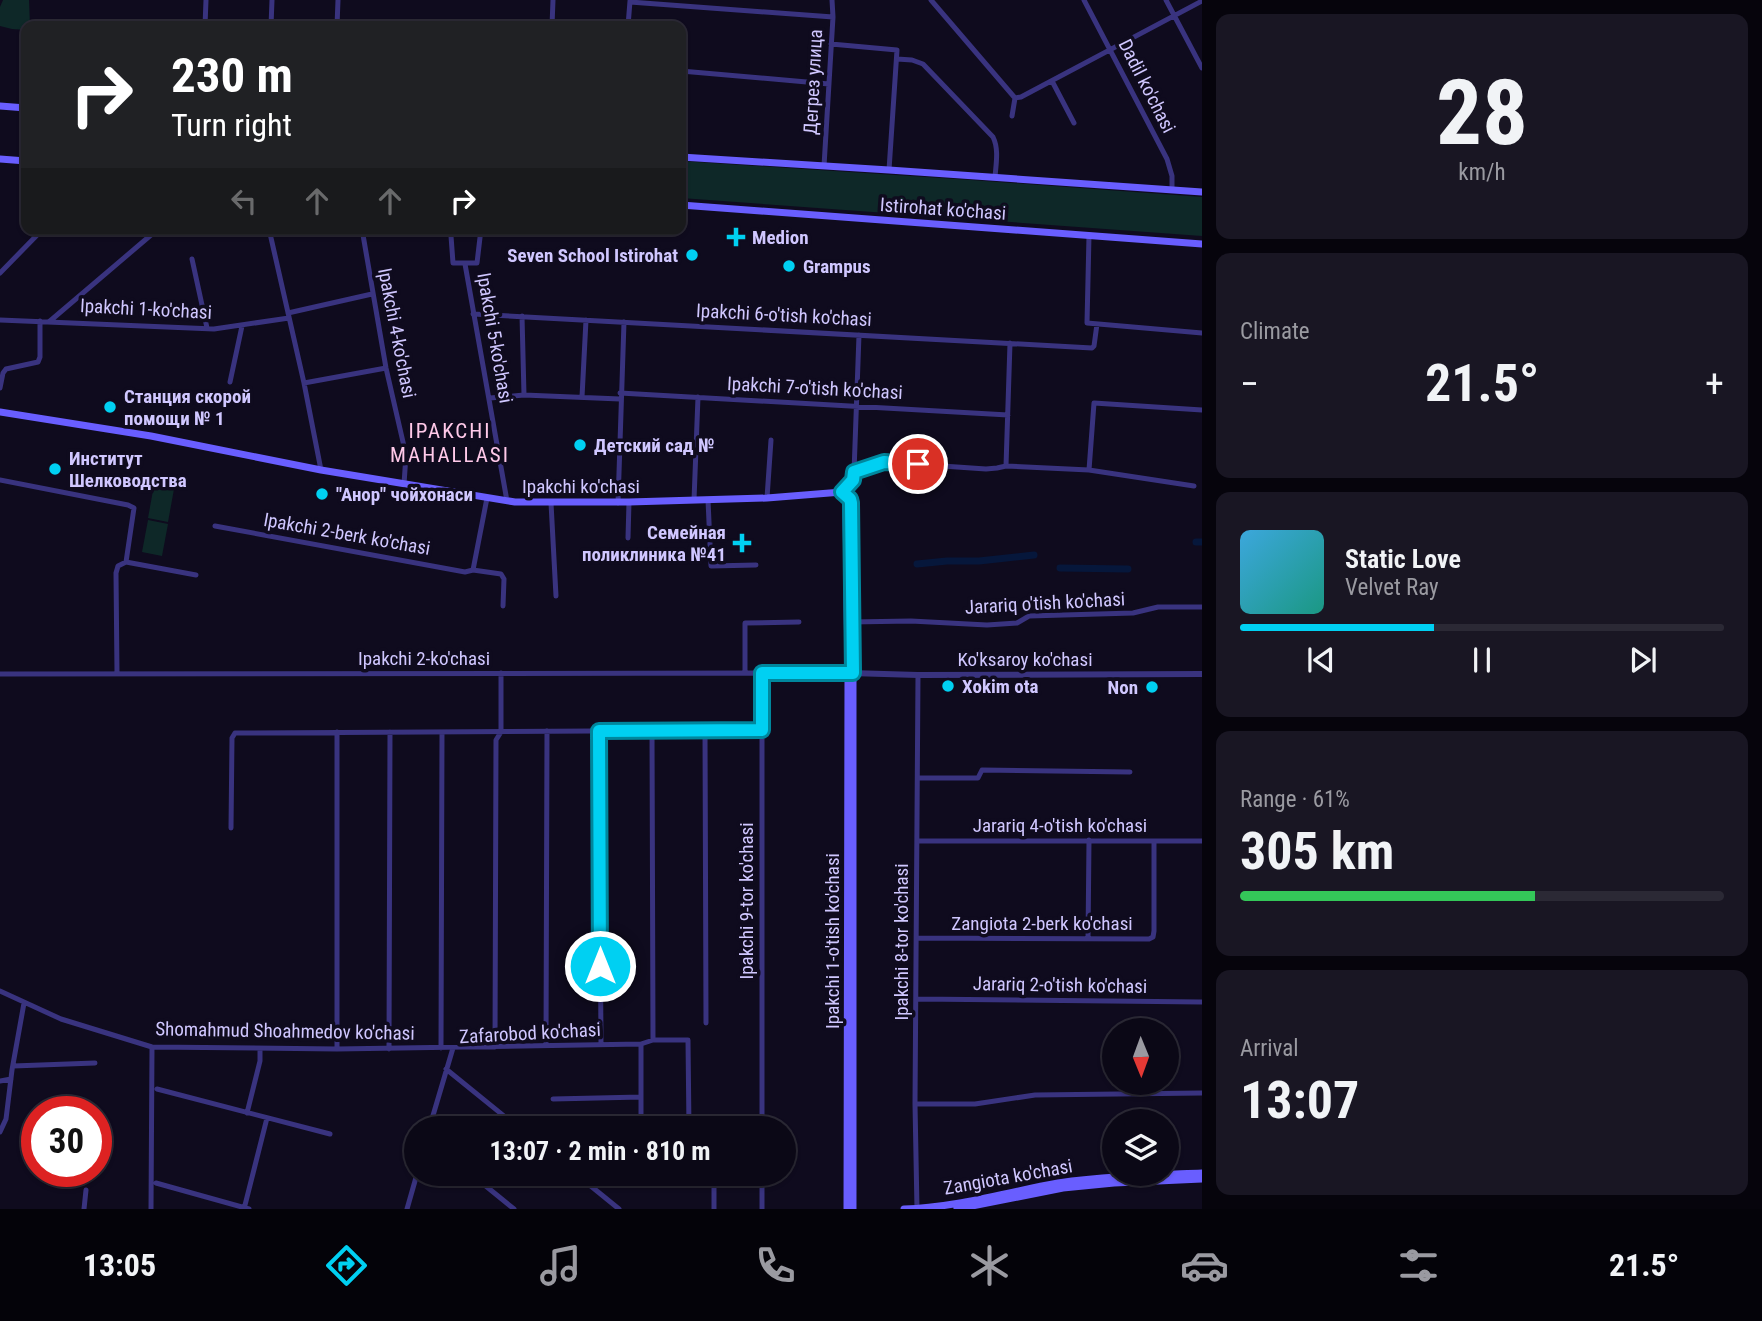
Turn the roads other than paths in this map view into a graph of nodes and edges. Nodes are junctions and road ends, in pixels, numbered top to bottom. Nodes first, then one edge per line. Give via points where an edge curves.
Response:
1 (206, 0) edge
2 (272, 0) edge
3 (338, 0) edge
4 (552, 0) edge
5 (841, 0) edge
6 (1084, 0) edge
7 (1166, 0) edge
8 (630, 1) edge
9 (934, 1) edge
10 (1202, 1) edge
11 (832, 2) edge
12 (1175, 16) junction
13 (833, 17) junction
14 (205, 21) edge
15 (271, 21) edge
16 (337, 21) edge
17 (552, 21) edge
18 (628, 21) edge
19 (831, 44) junction
20 (1111, 50) junction
21 (897, 59) junction
22 (1202, 68) edge
23 (686, 71) edge
24 (1052, 81) junction
25 (829, 84) junction
26 (1015, 98) junction
27 (0, 106) edge
28 (21, 108) edge
29 (1012, 116) dead end
30 (1074, 123) dead end
31 (686, 157) edge
32 (0, 159) edge
33 (21, 161) edge
34 (824, 166) junction
35 (889, 170) junction
36 (995, 177) junction
37 (1172, 190) junction
38 (1202, 192) edge
39 (686, 205) edge
40 (37, 235) edge
41 (151, 235) edge
42 (270, 235) edge
43 (363, 235) edge
44 (480, 235) edge
45 (451, 236) dead end
46 (1089, 236) junction
47 (1202, 244) edge
48 (192, 259) dead end
49 (465, 264) junction
50 (0, 272) edge
51 (372, 294) junction
52 (474, 313) junction
53 (288, 316) junction
54 (522, 316) junction
55 (0, 320) edge
56 (40, 320) junction
57 (586, 320) junction
58 (50, 321) junction
59 (624, 322) junction
60 (1097, 324) junction
61 (242, 326) junction
62 (207, 328) junction
63 (1202, 333) edge
64 (859, 335) junction
65 (1010, 343) junction
66 (386, 368) junction
67 (230, 382) dead end
68 (304, 383) junction
69 (0, 388) edge
70 (524, 395) junction
71 (620, 396) junction
72 (582, 397) junction
73 (698, 397) junction
74 (490, 398) junction
75 (857, 406) junction
76 (1202, 410) edge
77 (0, 412) edge
78 (1008, 415) junction
79 (771, 440) dead end
80 (1006, 466) junction
81 (321, 470) junction
82 (1089, 470) junction
83 (854, 472) junction
84 (0, 480) edge
85 (404, 484) junction
86 (1194, 486) dead end
87 (842, 492) junction
88 (487, 498) junction
89 (767, 498) junction
90 (694, 500) junction
91 (708, 500) junction
92 (507, 501) junction
93 (629, 502) junction
94 (551, 503) junction
95 (618, 503) junction
96 (215, 526) dead end
97 (628, 538) dead end
98 (126, 562) junction
99 (756, 565) dead end
100 (473, 570) junction
101 (196, 575) dead end
102 (556, 596) dead end
103 (503, 606) dead end
104 (1202, 607) edge
105 (799, 622) dead end
106 (850, 622) junction
107 (117, 673) junction
108 (501, 673) junction
109 (745, 673) junction
110 (762, 673) junction
111 (851, 673) junction
112 (0, 674) edge
113 (1202, 674) edge
114 (918, 675) junction
115 (762, 730) junction
116 (547, 731) junction
117 (599, 731) junction
118 (652, 731) junction
119 (705, 731) junction
120 (337, 732) junction
121 (390, 732) junction
122 (442, 732) junction
123 (501, 732) junction
124 (1130, 772) dead end
125 (919, 778) junction
126 (232, 828) dead end
127 (1089, 840) junction
128 (918, 841) junction
129 (1154, 841) junction
130 (1202, 841) edge
131 (918, 938) junction
132 (1088, 939) junction
133 (0, 991) edge
134 (917, 999) junction
135 (1202, 1002) edge
136 (24, 1003) junction
137 (706, 1023) dead end
138 (653, 1040) junction
139 (601, 1044) junction
140 (641, 1044) junction
141 (546, 1046) junction
142 (152, 1047) junction
143 (495, 1047) junction
144 (440, 1048) junction
145 (453, 1048) junction
146 (260, 1049) junction
147 (337, 1049) junction
148 (389, 1049) junction
149 (95, 1063) dead end
150 (13, 1066) junction
151 (446, 1069) junction
152 (11, 1079) junction
153 (0, 1081) edge
154 (157, 1089) dead end
155 (1202, 1093) edge
156 (641, 1097) junction
157 (554, 1098) dead end
158 (915, 1104) junction
159 (247, 1113) junction
160 (433, 1116) edge
161 (504, 1116) edge
162 (641, 1116) edge
163 (689, 1116) edge
164 (762, 1116) edge
165 (267, 1118) junction
166 (0, 1132) edge
167 (330, 1134) dead end
168 (1202, 1173) edge
169 (1202, 1179) edge
170 (156, 1183) dead end
171 (413, 1186) edge
172 (486, 1186) edge
173 (591, 1186) edge
174 (714, 1186) edge
175 (762, 1186) edge
176 (86, 1190) dead end
177 (84, 1209) edge
178 (151, 1209) edge
179 (246, 1209) edge
180 (408, 1209) edge
181 (514, 1209) edge
182 (619, 1209) edge
183 (714, 1209) edge
184 (762, 1209) edge
185 (847, 1209) edge
186 (853, 1209) edge
187 (904, 1209) edge
188 (916, 1209) edge
189 (957, 1209) edge

1 - 14 street
2 - 15 street
3 - 16 street
4 - 17 street
5 - 11 street
6 - 20 street, Dadil ko'chasi
7 - 12 street
8 - 13 street
8 - 18 street
9 - 26 street
10 - 12 street
11 - 13 street, Дегрез улица
12 - 20 street
12 - 22 street
13 - 19 street, Дегрез улица
19 - 21 street via 897,50
19 - 25 street, Дегрез улица
20 - 24 street
20 - 37 street, Dadil ko'chasi via 1167,159
21 - 35 street
21 - 36 street via 923,64 993,137
23 - 25 street
24 - 26 street
24 - 30 street
25 - 34 street, Дегрез улица
26 - 29 street
27 - 28 main road
31 - 34 main road, Istirohat ko'chasi
32 - 33 main road
34 - 35 main road, Istirohat ko'chasi
35 - 36 main road, Istirohat ko'chasi
36 - 37 main road, Istirohat ko'chasi
37 - 38 main road, Istirohat ko'chasi
39 - 46 main road, Istirohat ko'chasi
40 - 50 street
41 - 58 street
42 - 53 street
43 - 51 street, Ipakchi 4-ko'chasi
44 - 49 street, Ipakchi 5-ko'chasi via 478,262
45 - 49 street, Ipakchi 5-ko'chasi via 453,263
46 - 47 main road, Istirohat ko'chasi
46 - 60 street via 1087,323
48 - 62 street
49 - 52 street, Ipakchi 5-ko'chasi
51 - 53 street, Ipakchi 1-ko'chasi
51 - 66 street, Ipakchi 4-ko'chasi
52 - 54 street, Ipakchi 6-o'tish ko'chasi
52 - 74 street, Ipakchi 5-ko'chasi
53 - 61 street, Ipakchi 1-ko'chasi
53 - 68 street
54 - 57 street, Ipakchi 6-o'tish ko'chasi
54 - 70 street
55 - 56 street, Ipakchi 1-ko'chasi
56 - 58 street, Ipakchi 1-ko'chasi
56 - 69 street via 38,362 6,369
57 - 59 street, Ipakchi 6-o'tish ko'chasi
57 - 72 street
58 - 62 street, Ipakchi 1-ko'chasi
59 - 64 street, Ipakchi 6-o'tish ko'chasi
59 - 71 street
60 - 63 street
60 - 65 street, Ipakchi 6-o'tish ko'chasi via 1094,347
61 - 62 street, Ipakchi 1-ko'chasi
61 - 67 street
64 - 65 street, Ipakchi 6-o'tish ko'chasi
64 - 75 street
65 - 78 street
66 - 68 street
66 - 85 street, Ipakchi 4-ko'chasi via 406,455
68 - 81 street
70 - 72 street, Ipakchi 7-o'tish ko'chasi
70 - 74 street, Ipakchi 7-o'tish ko'chasi
71 - 72 street, Ipakchi 7-o'tish ko'chasi
71 - 73 street, Ipakchi 7-o'tish ko'chasi
71 - 95 street
73 - 75 street, Ipakchi 7-o'tish ko'chasi
73 - 90 street
74 - 92 street, Ipakchi 5-ko'chasi
75 - 78 street, Ipakchi 7-o'tish ko'chasi
75 - 83 street
76 - 82 street via 1094,402
77 - 81 main road, Ipakchi ko'chasi
78 - 80 street
79 - 89 street
80 - 82 street
80 - 83 street via 986,469 884,462
81 - 85 main road, Ipakchi ko'chasi
82 - 86 street
83 - 87 street
84 - 98 street via 132,506 135,511
85 - 88 main road, Ipakchi ko'chasi
87 - 89 main road, Ipakchi ko'chasi
87 - 106 main road
88 - 92 main road, Ipakchi ko'chasi
88 - 100 street
89 - 91 main road, Ipakchi ko'chasi
90 - 91 main road, Ipakchi ko'chasi
90 - 93 main road, Ipakchi ko'chasi
91 - 99 street via 711,566
92 - 94 main road, Ipakchi ko'chasi
93 - 95 main road, Ipakchi ko'chasi
93 - 97 street
94 - 95 main road, Ipakchi ko'chasi
94 - 102 street
96 - 100 street, Ipakchi 2-berk ko'chasi
98 - 101 street
98 - 107 street via 118,566 117,573
100 - 103 street, Ipakchi 2-berk ko'chasi via 503,576
104 - 106 street, Jarariq o'tish ko'chasi via 1029,616 1017,623 987,625
105 - 109 street via 745,623
106 - 111 main road
107 - 108 street, Ipakchi 2-ko'chasi
107 - 112 street, Ipakchi 2-ko'chasi
108 - 109 street, Ipakchi 2-ko'chasi
108 - 123 street
109 - 110 street, Ipakchi 2-ko'chasi
110 - 111 street, Ipakchi 2-ko'chasi
110 - 115 street, Ipakchi 9-tor ko'chasi
111 - 114 street, Ko'ksaroy ko'chasi
111 - 185 main road, Ipakchi 1-o'tish ko'chasi
111 - 186 main road, Ipakchi 1-o'tish ko'chasi
113 - 114 street, Ko'ksaroy ko'chasi
114 - 125 street, Ipakchi 8-tor ko'chasi
115 - 119 street
115 - 164 street, Ipakchi 9-tor ko'chasi
116 - 117 street
116 - 123 street
116 - 141 street
117 - 118 street
117 - 139 street
118 - 119 street
118 - 138 street
119 - 137 street
120 - 121 street
120 - 126 street via 232,735
120 - 147 street
121 - 122 street
121 - 148 street
122 - 123 street
122 - 144 street
123 - 143 street via 496,740
124 - 125 street via 982,770 978,778
125 - 128 street, Ipakchi 8-tor ko'chasi
127 - 128 street, Jarariq 4-o'tish ko'chasi
127 - 129 street, Jarariq 4-o'tish ko'chasi
127 - 132 street
128 - 131 street, Ipakchi 8-tor ko'chasi
129 - 130 street, Jarariq 4-o'tish ko'chasi
129 - 132 street, Zangiota 2-berk ko'chasi via 1153,937
131 - 132 street, Zangiota 2-berk ko'chasi
131 - 134 street, Ipakchi 8-tor ko'chasi
133 - 136 street, Shomahmud Shoahmedov ko'chasi
134 - 135 street, Jarariq 2-o'tish ko'chasi
134 - 158 street, Ipakchi 8-tor ko'chasi
136 - 142 street, Shomahmud Shoahmedov ko'chasi
136 - 150 street
138 - 140 street, Zafarobod ko'chasi
138 - 163 street, Zafarobod ko'chasi via 688,1040
139 - 140 street, Zafarobod ko'chasi
139 - 141 street, Zafarobod ko'chasi
140 - 156 street
141 - 143 street, Zafarobod ko'chasi
142 - 146 street, Shomahmud Shoahmedov ko'chasi
142 - 178 street
143 - 145 street, Zafarobod ko'chasi
144 - 145 street, Shomahmud Shoahmedov ko'chasi
144 - 148 street, Shomahmud Shoahmedov ko'chasi
145 - 151 street, Zafarobod ko'chasi
146 - 147 street, Shomahmud Shoahmedov ko'chasi
146 - 159 street
147 - 148 street, Shomahmud Shoahmedov ko'chasi
149 - 150 street
150 - 152 street
151 - 160 street, Zafarobod ko'chasi
151 - 161 street
152 - 153 street
152 - 166 street
154 - 159 street
155 - 158 street via 1035,1095 975,1104
156 - 157 street
156 - 162 street
158 - 188 street, Ipakchi 8-tor ko'chasi
159 - 165 street
165 - 167 street
165 - 179 street
168 - 188 main road, Zangiota ko'chasi via 1060,1183
169 - 189 main road, Zangiota ko'chasi via 1076,1187
170 - 179 street
171 - 180 street
172 - 181 street
173 - 182 street
174 - 183 street
175 - 184 street
176 - 177 street
187 - 188 main road, Zangiota ko'chasi

